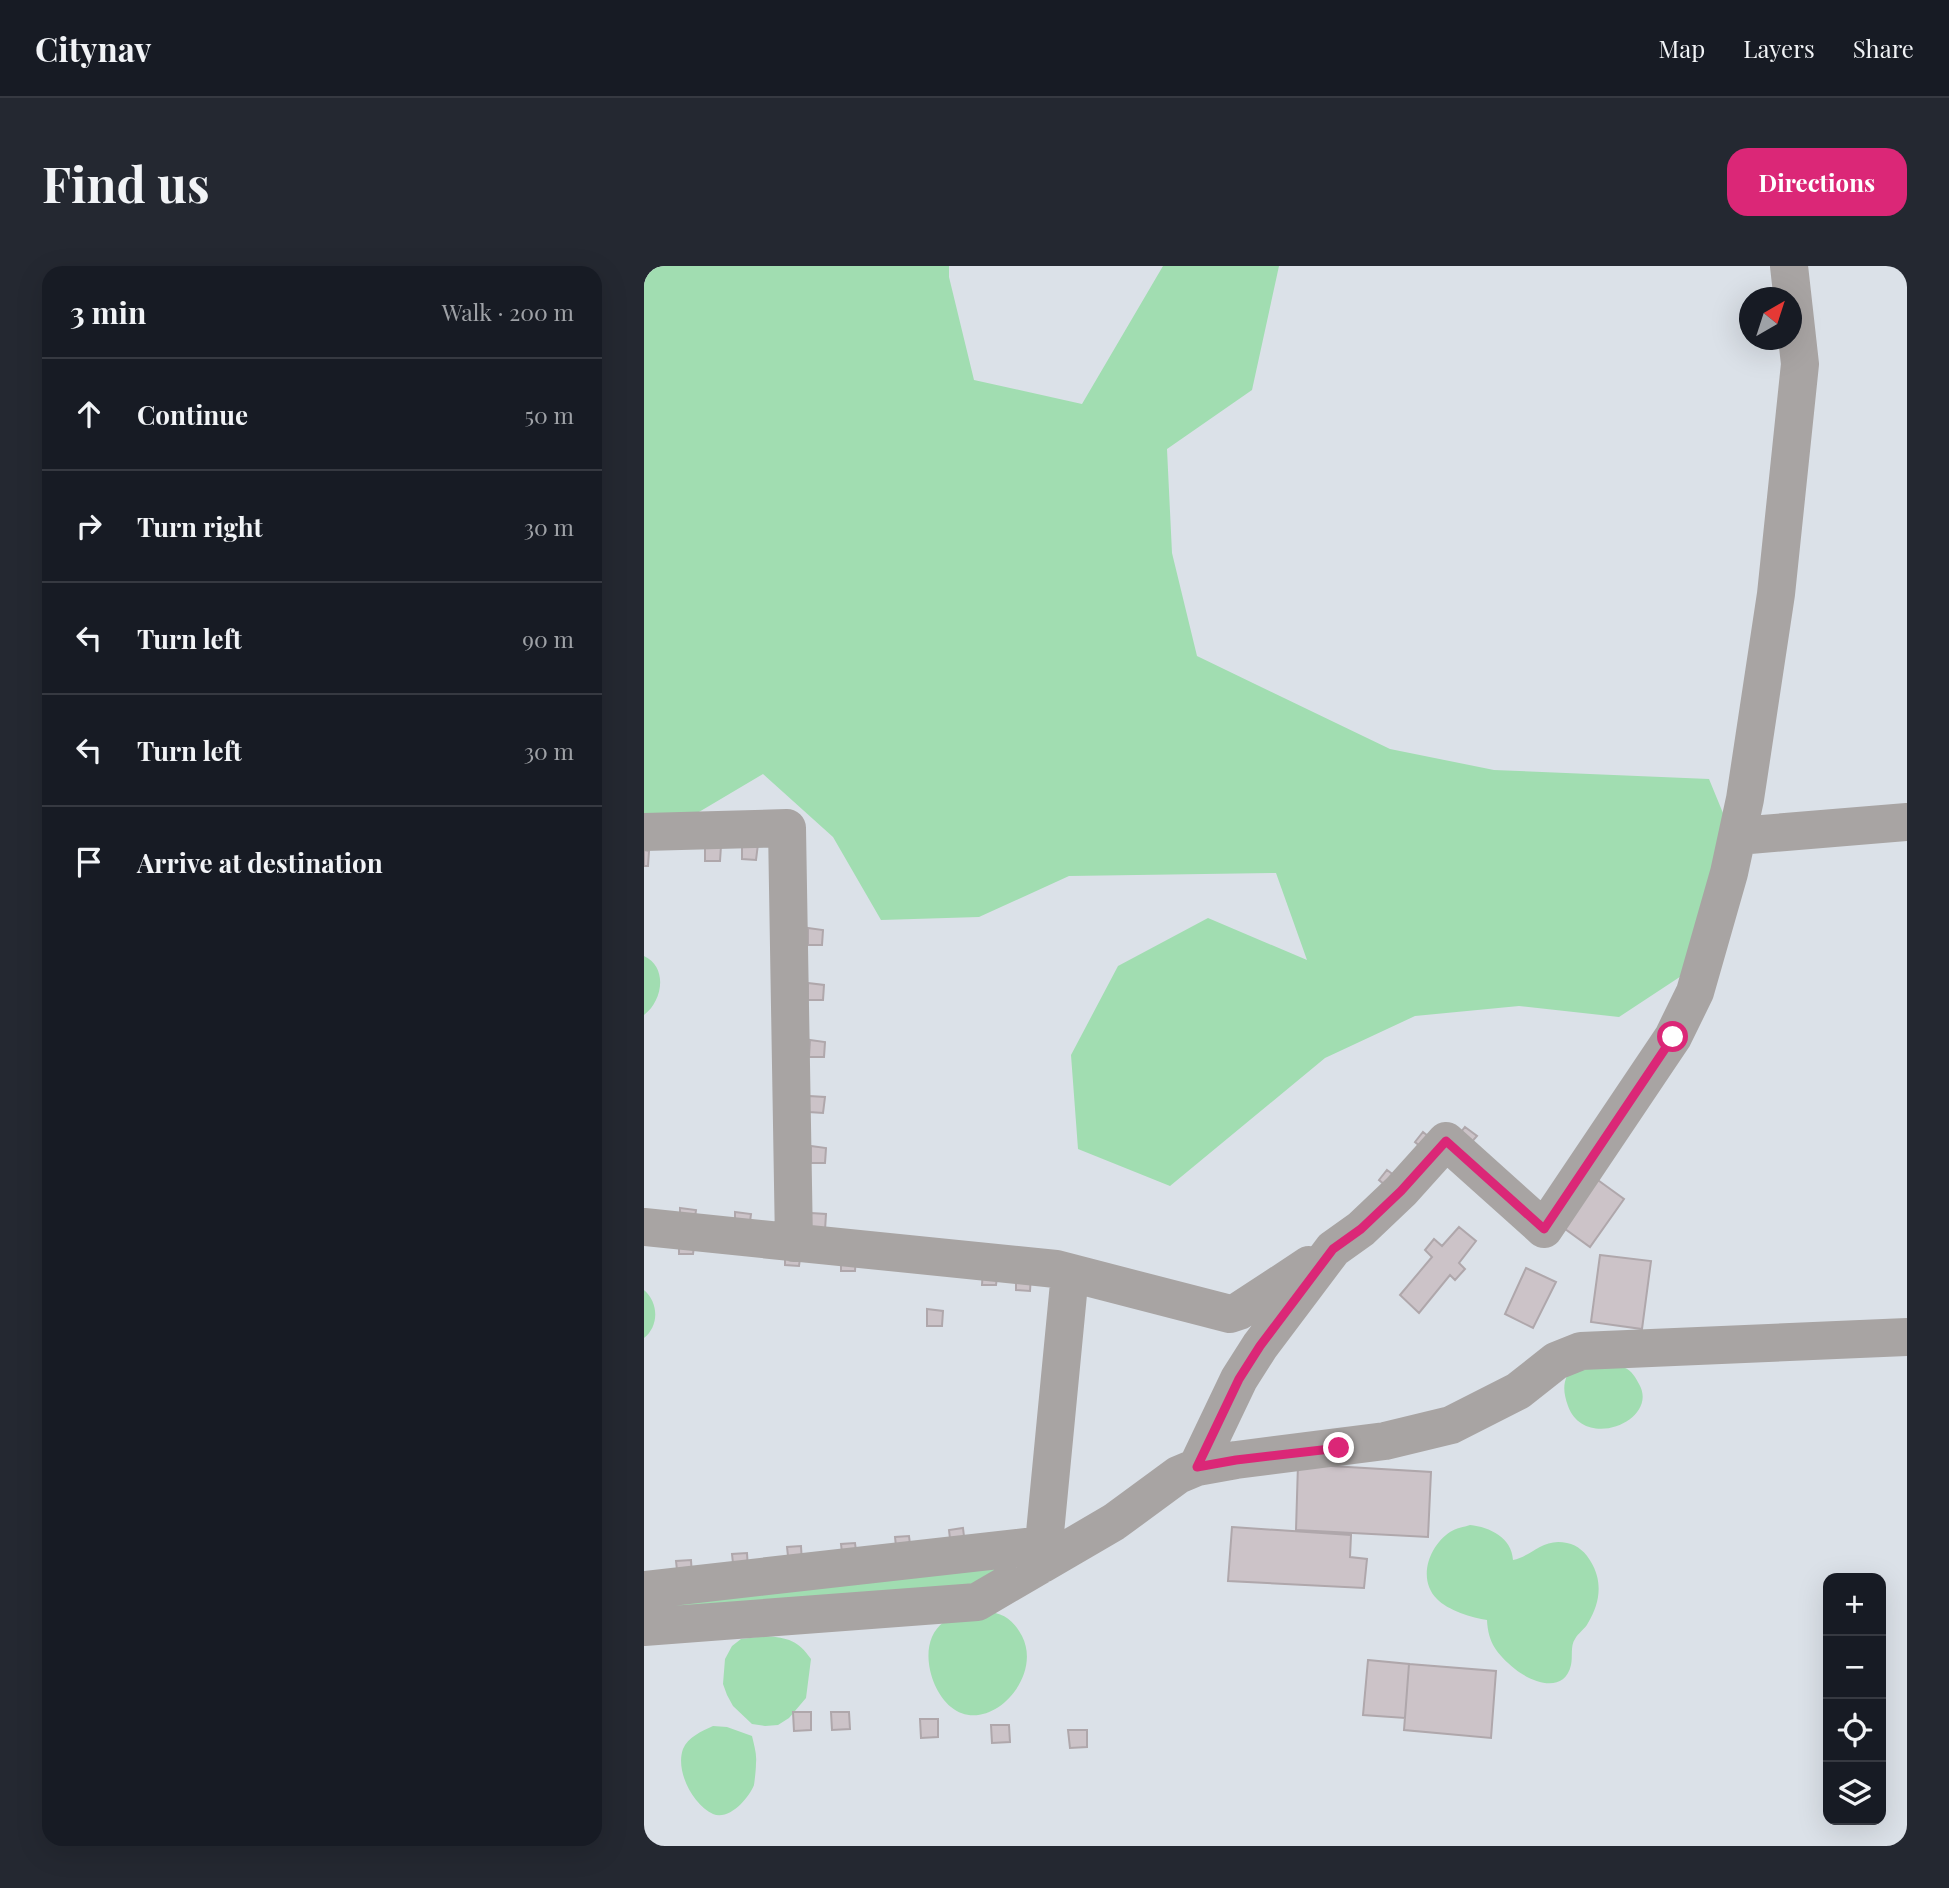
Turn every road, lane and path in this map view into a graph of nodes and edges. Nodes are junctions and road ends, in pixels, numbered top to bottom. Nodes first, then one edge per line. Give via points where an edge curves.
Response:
1 (1789, 266) edge
2 (1907, 821) edge
3 (644, 832) edge
4 (1738, 836) junction
5 (644, 1227) edge
6 (794, 1243) junction
7 (1333, 1249) junction
8 (1070, 1273) junction
9 (1907, 1337) edge
10 (1197, 1467) junction
11 (1043, 1555) junction
12 (644, 1590) edge
13 (644, 1627) edge

1 - 4 lane via 1800,364 1776,594
2 - 4 lane
3 - 6 lane via 788,828
4 - 7 lane via 1695,992 1673,1037 1544,1229 1446,1141 1401,1191
5 - 6 lane
6 - 8 lane
7 - 8 lane via 1230,1314
7 - 10 lane via 1239,1379
8 - 11 lane
9 - 10 lane via 1581,1351 1556,1361 1518,1391 1451,1425 1385,1441
10 - 11 lane via 1178,1475 1114,1522
11 - 12 lane
11 - 13 lane via 977,1602

